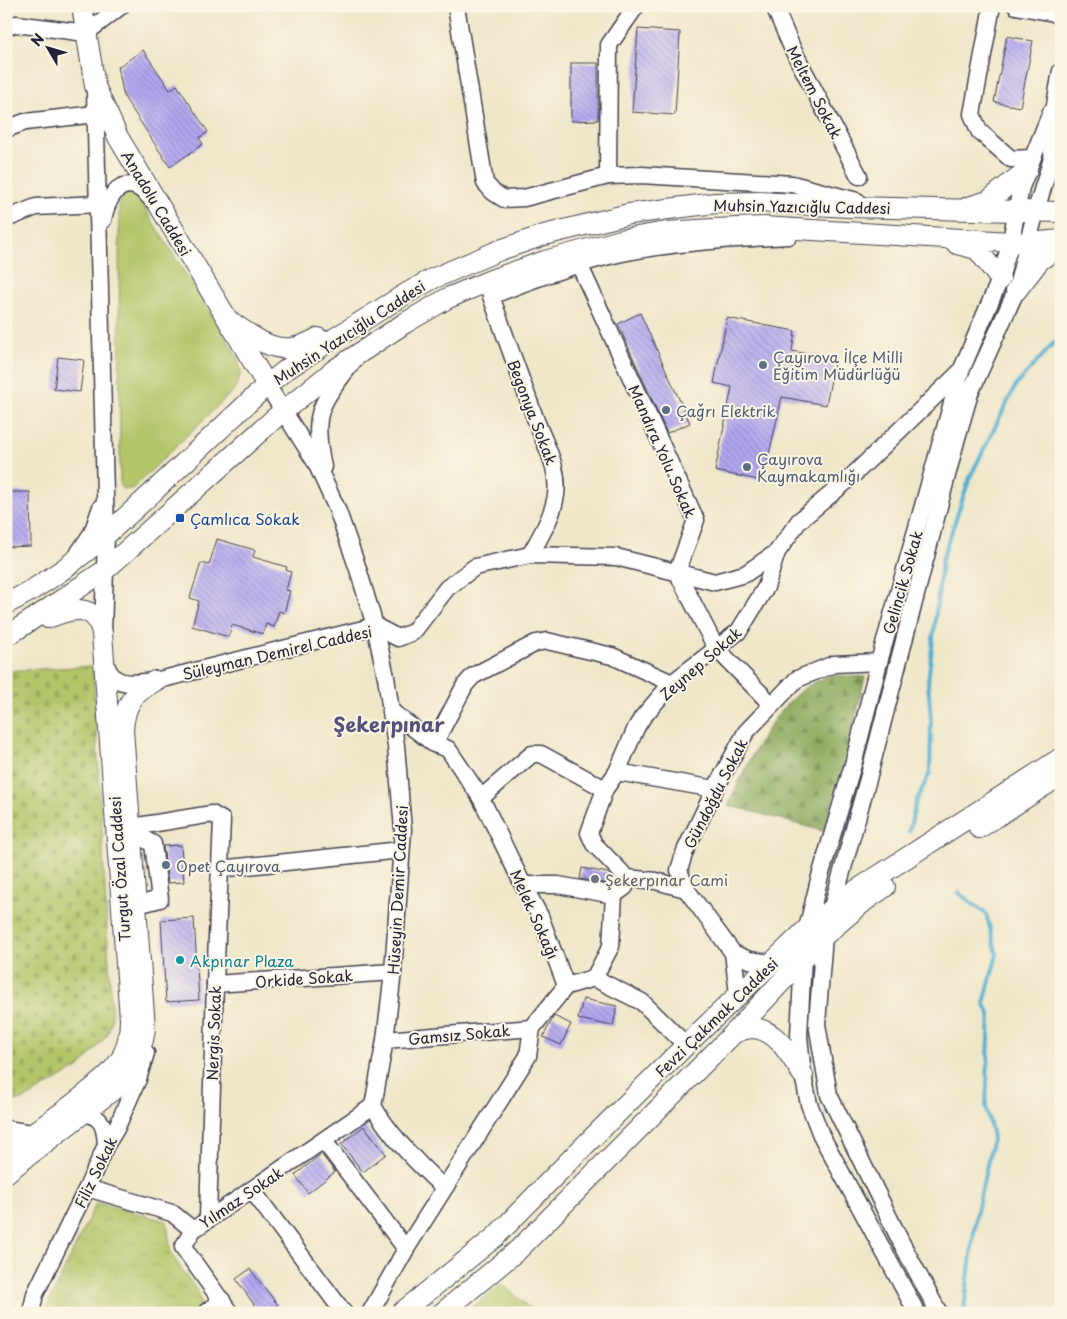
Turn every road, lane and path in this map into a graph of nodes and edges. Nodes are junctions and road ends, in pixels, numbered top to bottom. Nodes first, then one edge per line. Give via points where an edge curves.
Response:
1 (82, 6) edge
2 (121, 6) edge
3 (456, 6) edge
4 (636, 6) edge
5 (774, 6) edge
6 (992, 6) edge
7 (1016, 6) edge
8 (1061, 17) edge
9 (6, 27) edge
10 (86, 33) junction
11 (1061, 71) edge
12 (95, 86) junction
13 (1055, 105) junction
14 (96, 114) junction
15 (6, 129) edge
16 (1057, 158) edge
17 (1023, 162) junction
18 (608, 176) junction
19 (859, 176) dead end
20 (98, 204) junction
21 (158, 205) junction
22 (880, 207) junction
23 (963, 209) junction
24 (1036, 210) junction
25 (1016, 212) junction
26 (1061, 212) edge
27 (6, 219) edge
28 (855, 233) junction
29 (936, 238) junction
30 (1061, 240) edge
31 (99, 241) junction
32 (1020, 242) junction
33 (1061, 246) edge
34 (579, 264) junction
35 (1000, 279) junction
36 (1016, 291) junction
37 (407, 293) junction
38 (491, 296) joint
39 (226, 318) junction
40 (996, 335) junction
41 (362, 350) junction
42 (961, 371) junction
43 (267, 385) junction
44 (283, 411) junction
45 (326, 481) junction
46 (105, 488) junction
47 (106, 536) junction
48 (777, 552) junction
49 (530, 555) junction
50 (64, 569) junction
51 (105, 570) junction
52 (677, 572) junction
53 (365, 593) junction
54 (6, 604) edge
55 (375, 626) junction
56 (10, 633) edge
57 (343, 634) junction
58 (716, 648) junction
59 (103, 649) junction
60 (879, 662) junction
61 (154, 681) junction
62 (672, 684) junction
63 (771, 704) junction
64 (391, 711) junction
65 (434, 744) junction
66 (1061, 758) edge
67 (617, 772) junction
68 (1061, 776) edge
69 (716, 788) junction
70 (605, 789) junction
71 (481, 798) junction
72 (132, 830) junction
73 (401, 850) junction
74 (220, 870) junction
75 (627, 878) junction
76 (522, 884) junction
77 (686, 889) junction
78 (614, 895) junction
79 (832, 909) junction
80 (816, 932) junction
81 (733, 953) junction
82 (803, 957) junction
83 (772, 963) junction
84 (393, 972) junction
85 (594, 978) junction
86 (214, 984) junction
87 (566, 986) junction
88 (738, 994) junction
89 (145, 1028) junction
90 (532, 1028) junction
91 (734, 1032) junction
92 (385, 1040) junction
93 (686, 1044) junction
94 (803, 1075) junction
95 (373, 1106) junction
96 (85, 1113) junction
97 (6, 1129) edge
98 (32, 1133) junction
99 (324, 1141) junction
100 (106, 1144) junction
101 (6, 1154) edge
102 (6, 1173) edge
103 (87, 1188) junction
104 (444, 1188) junction
105 (252, 1190) junction
106 (208, 1219) junction
107 (193, 1230) junction
108 (406, 1250) junction
109 (226, 1307) edge
110 (31, 1313) edge
111 (204, 1313) edge
112 (344, 1313) edge
113 (370, 1313) edge
114 (402, 1313) edge
115 (442, 1313) edge
116 (917, 1313) edge
117 (939, 1313) edge

1 - 10 main road, Anadolu Caddesi
2 - 10 street
3 - 18 street via 485,183 492,192 504,199 524,198
4 - 18 street via 610,45
5 - 19 street, Meltem Sokak via 793,50
6 - 17 street via 972,114 979,131
7 - 8 street
9 - 10 street via 16,24
10 - 12 main road, Anadolu Caddesi
11 - 13 street
12 - 14 street
12 - 21 main road, Anadolu Caddesi via 118,137
13 - 16 street, Gelincik Sokak
13 - 17 street, Gelincik Sokak
14 - 15 street via 25,122
14 - 20 street
16 - 24 street, Gelincik Sokak
17 - 23 main road via 988,201
17 - 25 street, Gelincik Sokak
18 - 22 street via 792,184
20 - 27 street via 36,207
20 - 31 street
21 - 31 street via 136,186 122,187 110,198
21 - 39 main road, Anadolu Caddesi
22 - 23 main road, Muhsin Yazıcığlu Caddesi
22 - 37 main road, Muhsin Yazıcığlu Caddesi via 760,202 629,214 544,235 500,250
23 - 25 main road, Muhsin Yazıcığlu Caddesi
24 - 25 main road, Muhsin Yazıcığlu Caddesi
24 - 26 main road, Muhsin Yazıcığlu Caddesi
24 - 32 street, Gelincik Sokak
25 - 32 street, Gelincik Sokak
28 - 29 main road, Muhsin Yazıcığlu Caddesi
28 - 34 street, Muhsin Yazıcığlu Caddesi via 661,246
28 - 41 main road, Muhsin Yazıcığlu Caddesi via 763,227 666,232 626,239 545,261 448,298
29 - 32 main road, Muhsin Yazıcığlu Caddesi
29 - 35 main road via 976,249
30 - 32 main road, Muhsin Yazıcığlu Caddesi
31 - 46 street
32 - 35 street, Gelincik Sokak
32 - 36 street, Gelincik Sokak
33 - 36 main road via 1040,260
34 - 38 street, Muhsin Yazıcığlu Caddesi
34 - 52 street, Mandıra Yolu Sokak via 696,520
35 - 42 street, Gelincik Sokak
36 - 40 street, Gelincik Sokak
37 - 39 main road via 292,348 266,344
37 - 43 main road, Muhsin Yazıcığlu Caddesi
38 - 49 street, Begonya Sokak via 557,476 556,496
39 - 43 main road, Anadolu Caddesi
40 - 42 street, Süleyman Demirel Caddesi
40 - 79 street, Gelincik Sokak via 970,393 956,441
41 - 44 main road, Muhsin Yazıcığlu Caddesi
41 - 45 street via 321,408 317,431
42 - 48 street, Süleyman Demirel Caddesi via 849,479 798,521
42 - 60 street, Gelincik Sokak
43 - 44 street, Hüseyin Demir Caddesi
43 - 47 main road, Muhsin Yazıcığlu Caddesi
44 - 45 street, Hüseyin Demir Caddesi
44 - 51 main road, Muhsin Yazıcığlu Caddesi
45 - 53 street, Hüseyin Demir Caddesi
46 - 47 street
46 - 50 street via 92,533
47 - 50 main road, Muhsin Yazıcığlu Caddesi
47 - 51 street
48 - 52 street, Süleyman Demirel Caddesi via 745,574 715,582
48 - 58 street, Zeynep Sokak via 766,588 740,631
49 - 52 street, Süleyman Demirel Caddesi via 616,557
49 - 55 street, Süleyman Demirel Caddesi via 475,567 447,588 413,632 398,638
50 - 54 main road, Muhsin Yazıcığlu Caddesi
51 - 56 main road, Muhsin Yazıcığlu Caddesi
51 - 59 street
52 - 58 street
53 - 55 street, Hüseyin Demir Caddesi
53 - 57 street via 367,607 363,621
55 - 57 street, Süleyman Demirel Caddesi
55 - 64 street, Hüseyin Demir Caddesi
56 - 59 main road, Turgut Özal Caddesi via 77,608 94,617 100,625
57 - 61 street, Süleyman Demirel Caddesi
58 - 62 street, Zeynep Sokak
58 - 63 street
59 - 61 street, Süleyman Demirel Caddesi via 108,671 115,679 126,683
59 - 98 main road, Turgut Özal Caddesi via 130,1031 122,1056 106,1078
60 - 63 street, Gündoğdu Sokak via 834,664 797,679
60 - 80 street, Gelincik Sokak via 819,880
61 - 72 main road, Turgut Özal Caddesi via 130,700 124,720
62 - 65 street via 612,656 547,641 536,643 473,676
62 - 67 street, Zeynep Sokak via 642,718
63 - 69 street, Gündoğdu Sokak via 746,732
64 - 65 street, Melek Sokağı
64 - 73 street, Hüseyin Demir Caddesi via 401,798
65 - 71 street, Melek Sokağı via 448,749
66 - 79 main road, Fevzi Çakmak Caddesi
67 - 69 street
67 - 70 street, Zeynep Sokak
68 - 80 main road, Fevzi Çakmak Caddesi
69 - 77 street, Gündoğdu Sokak via 679,870
70 - 71 street via 541,754 532,754
70 - 75 street, Zeynep Sokak via 589,834 594,844
71 - 76 street, Melek Sokağı
72 - 74 street, Nergis Sokak via 212,814 222,820
72 - 89 main road, Turgut Özal Caddesi
73 - 74 street
73 - 84 street, Hüseyin Demir Caddesi
74 - 86 street, Nergis Sokak
75 - 77 street
75 - 78 street via 625,887
76 - 78 street via 558,885
76 - 87 street, Melek Sokağı via 540,916
77 - 81 street
78 - 85 street via 612,946
79 - 80 main road, Fevzi Çakmak Caddesi
80 - 82 main road, Fevzi Çakmak Caddesi
80 - 83 main road, Fevzi Çakmak Caddesi
80 - 117 street, Gelincik Sokak via 817,1024 829,1095
81 - 83 street via 749,960
81 - 88 street
82 - 91 main road, Fevzi Çakmak Caddesi
82 - 94 street via 799,1036
83 - 88 main road, Fevzi Çakmak Caddesi
84 - 86 street, Orkide Sokak
84 - 92 street, Hüseyin Demir Caddesi
85 - 87 street
85 - 93 street via 642,1002
86 - 106 street, Nergis Sokak
87 - 90 street
88 - 93 main road, Fevzi Çakmak Caddesi
89 - 96 main road, Turgut Özal Caddesi via 140,1052 126,1076
89 - 100 street, Filiz Sokak via 146,1050 138,1079
90 - 92 street, Gamsız Sokak
90 - 104 street via 528,1056
91 - 94 main road via 752,1028 771,1033
91 - 115 main road, Fevzi Çakmak Caddesi via 518,1250
92 - 95 street, Hüseyin Demir Caddesi
93 - 114 main road, Fevzi Çakmak Caddesi via 495,1237
94 - 116 street via 820,1134
95 - 99 street, Yılmaz Sokak
95 - 104 street via 384,1124
96 - 100 street via 94,1115 102,1123
96 - 102 main road, Turgut Özal Caddesi
97 - 98 street
98 - 101 main road, Turgut Özal Caddesi
99 - 105 street, Yılmaz Sokak
99 - 108 street
100 - 103 street, Filiz Sokak
103 - 107 street via 172,1214
103 - 110 street, Filiz Sokak via 35,1294
104 - 108 street
105 - 106 street, Yılmaz Sokak
105 - 112 street
106 - 107 street, Yılmaz Sokak
107 - 109 street, Yılmaz Sokak via 183,1247
108 - 113 street
109 - 111 street

